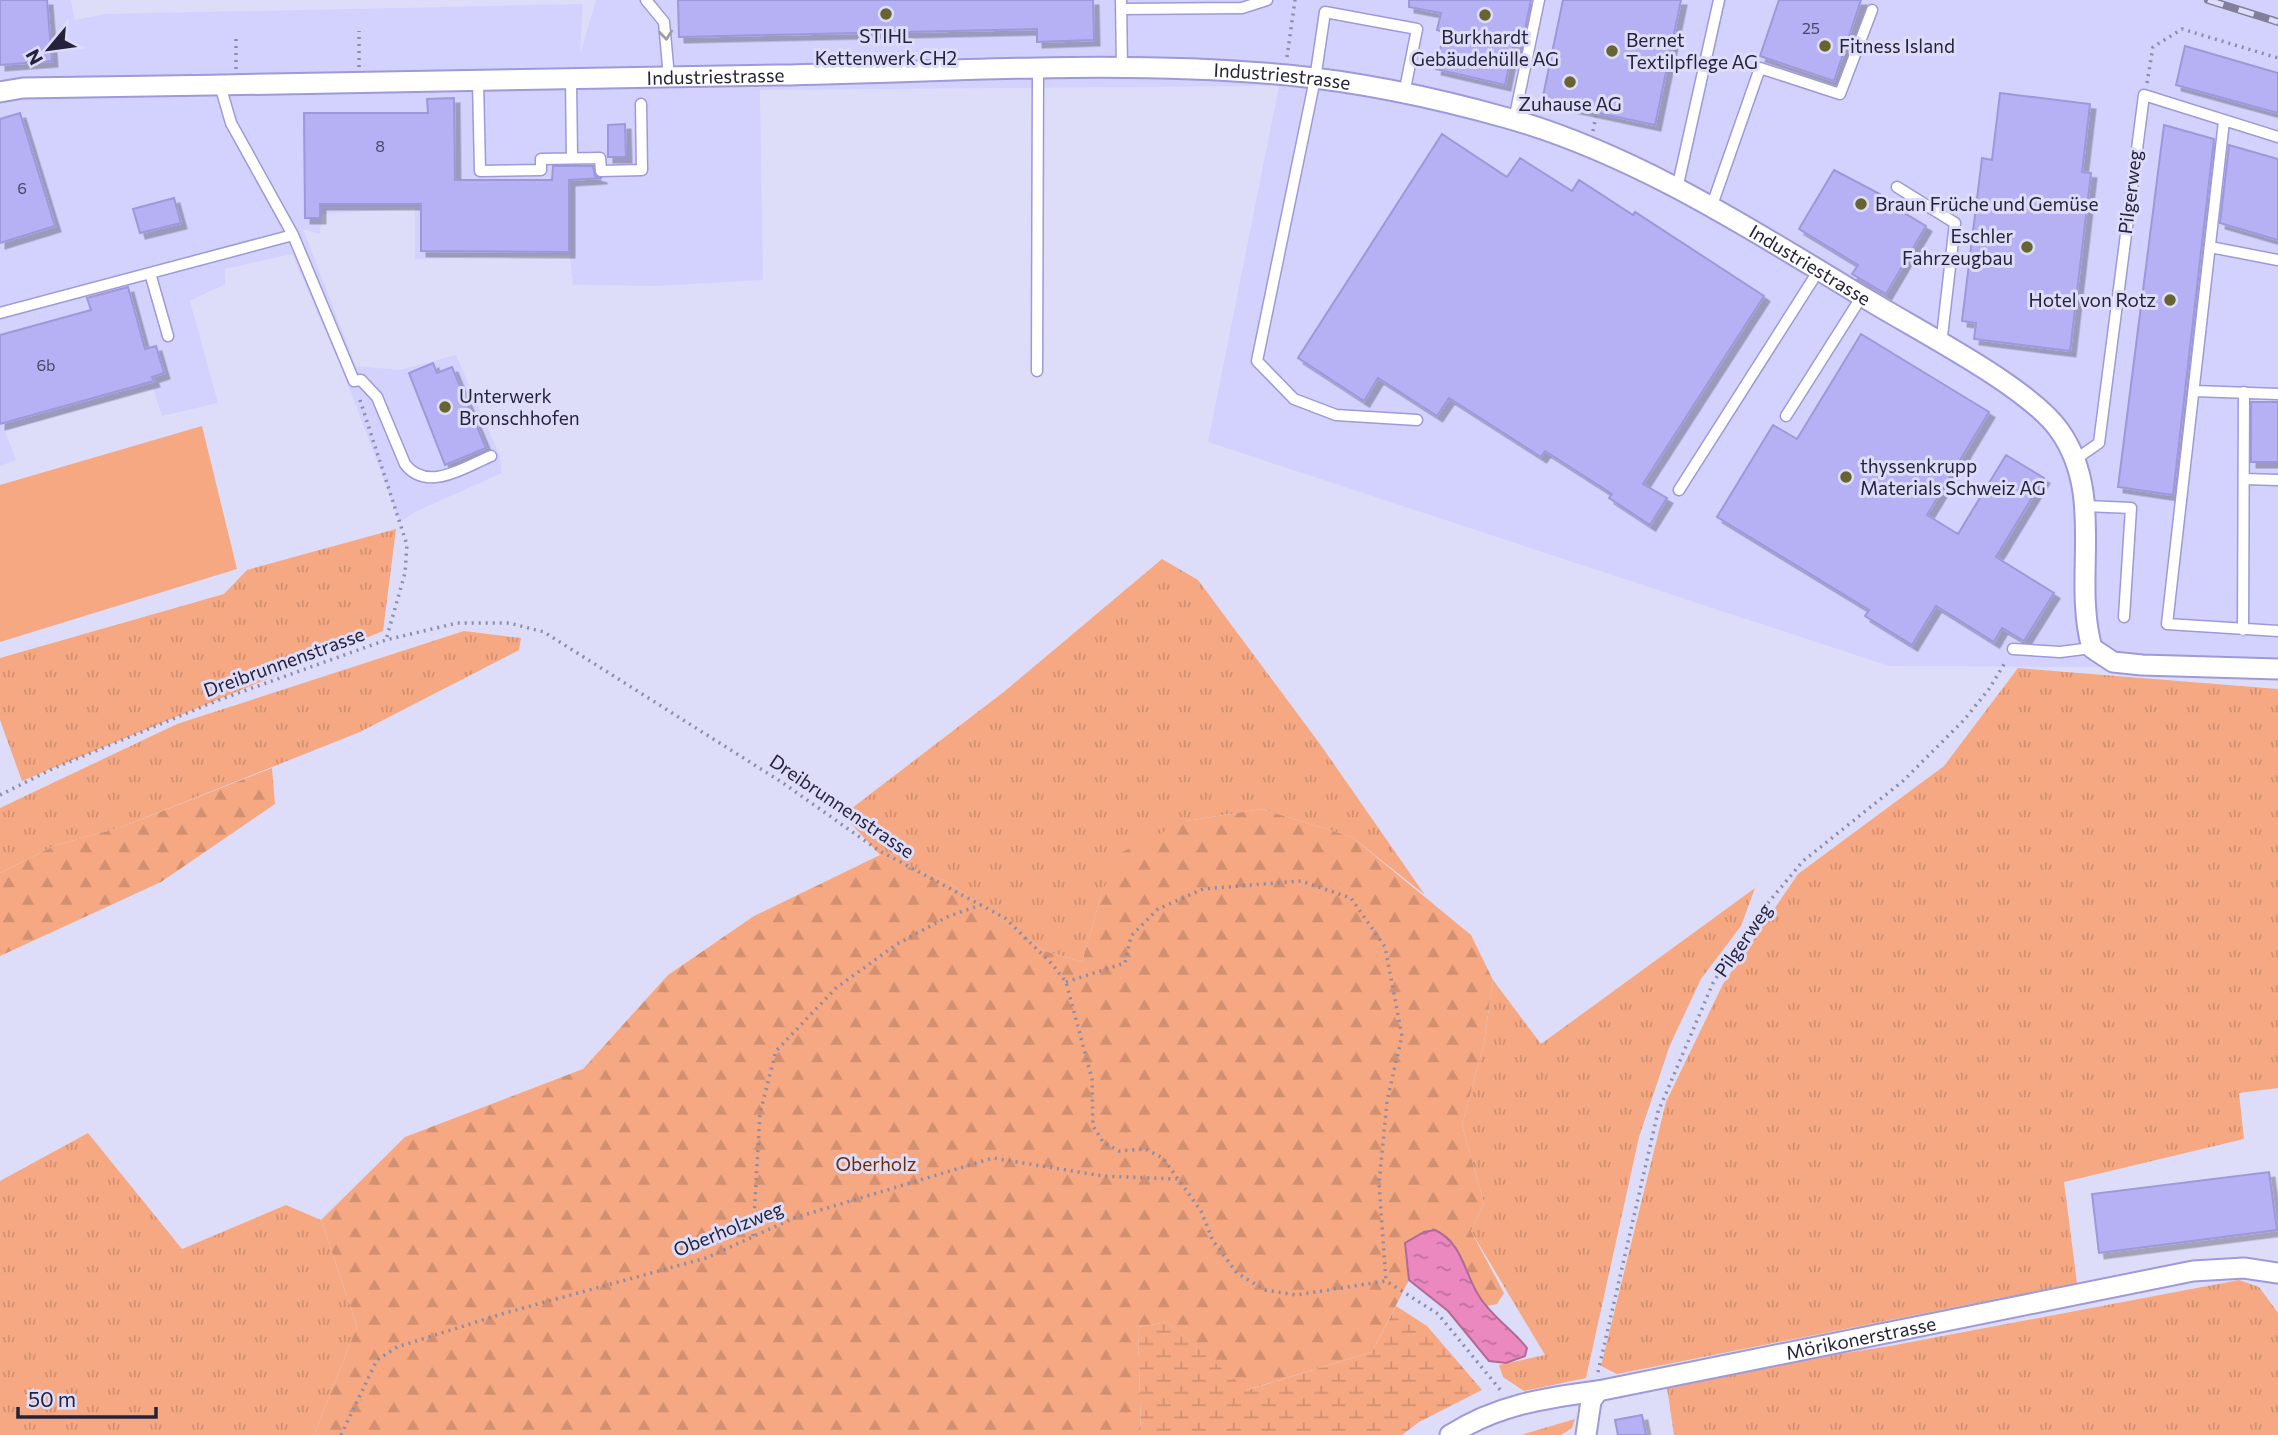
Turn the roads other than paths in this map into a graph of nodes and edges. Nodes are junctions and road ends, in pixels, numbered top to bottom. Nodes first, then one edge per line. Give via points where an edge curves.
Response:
1 (646, 0) edge
2 (1267, 0) edge
3 (1539, 0) edge
4 (1719, 0) edge
5 (1121, 5) edge
6 (1872, 10) dead end
7 (1038, 69) junction
8 (1122, 69) junction
9 (669, 77) junction
10 (571, 79) junction
11 (1315, 79) junction
12 (478, 81) junction
13 (228, 85) junction
14 (0, 92) edge
15 (1404, 94) junction
16 (641, 104) dead end
17 (1514, 120) junction
18 (2224, 121) junction
19 (2278, 138) edge
20 (572, 158) junction
21 (1897, 187) dead end
22 (1677, 189) junction
23 (1711, 208) junction
24 (293, 235) junction
25 (2210, 247) junction
26 (2278, 260) edge
27 (1819, 270) junction
28 (150, 273) junction
29 (1862, 296) junction
30 (0, 313) edge
31 (168, 336) dead end
32 (1941, 345) junction
33 (1037, 371) dead end
34 (2193, 391) junction
35 (2244, 393) junction
36 (2278, 394) edge
37 (1786, 416) dead end
38 (1417, 420) dead end
39 (491, 456) dead end
40 (2076, 459) junction
41 (2244, 479) junction
42 (2278, 480) edge
43 (1679, 490) dead end
44 (2086, 506) junction
45 (2124, 617) dead end
46 (2243, 630) junction
47 (2278, 631) edge
48 (2092, 648) junction
49 (2013, 649) road end
50 (2278, 669) edge
51 (2278, 1273) edge
52 (1598, 1391) junction
53 (1450, 1435) edge
54 (1586, 1435) edge

1 -> 9 lane via 664,22
2 - 5 lane via 1241,8
3 - 17 lane
4 - 22 lane
5 - 8 lane
6 - 23 lane via 1840,94 1760,68
7 - 8 street, Industriestrasse
7 - 9 street, Industriestrasse
7 - 33 lane
8 - 11 street, Industriestrasse
9 - 10 street, Industriestrasse
10 - 12 street, Industriestrasse
10 - 20 lane
11 - 15 street, Industriestrasse
11 - 15 lane via 1325,12 1417,29
11 - 38 lane via 1257,361 1294,399 1336,415
12 - 13 street, Industriestrasse
12 - 20 lane via 480,171 541,170 541,159
13 - 14 street, Industriestrasse
13 - 24 lane via 231,123
15 - 17 street, Industriestrasse
16 - 20 lane via 642,170 601,171 600,158
17 - 22 street, Industriestrasse
18 - 19 lane
18 - 25 lane
18 - 40 lane, Pilgerweg via 2144,95 2099,443
21 - 32 lane via 1955,223
22 - 23 street, Industriestrasse
23 - 27 street, Industriestrasse
24 - 28 lane
24 - 39 lane via 354,381 361,380 377,397 400,457 412,474 432,479
25 - 26 lane
25 - 34 lane
27 - 29 street, Industriestrasse
27 - 43 lane
28 - 30 lane
28 - 31 lane
29 - 32 street, Industriestrasse
29 - 37 lane
32 - 40 street, Industriestrasse via 2044,412
34 - 35 lane
34 - 46 lane via 2167,624
35 - 36 lane
35 - 41 lane
40 - 44 street, Industriestrasse
41 - 42 lane
41 - 46 lane
44 - 45 lane via 2131,508
44 - 48 street, Industriestrasse via 2083,618
46 - 47 lane
48 - 49 lane via 2060,652
48 - 50 street via 2113,662
51 - 52 street, Mörikonerstrasse via 2244,1268 2193,1271
52 - 53 street, Mörikonerstrasse via 1512,1405
52 - 54 street via 1591,1401

